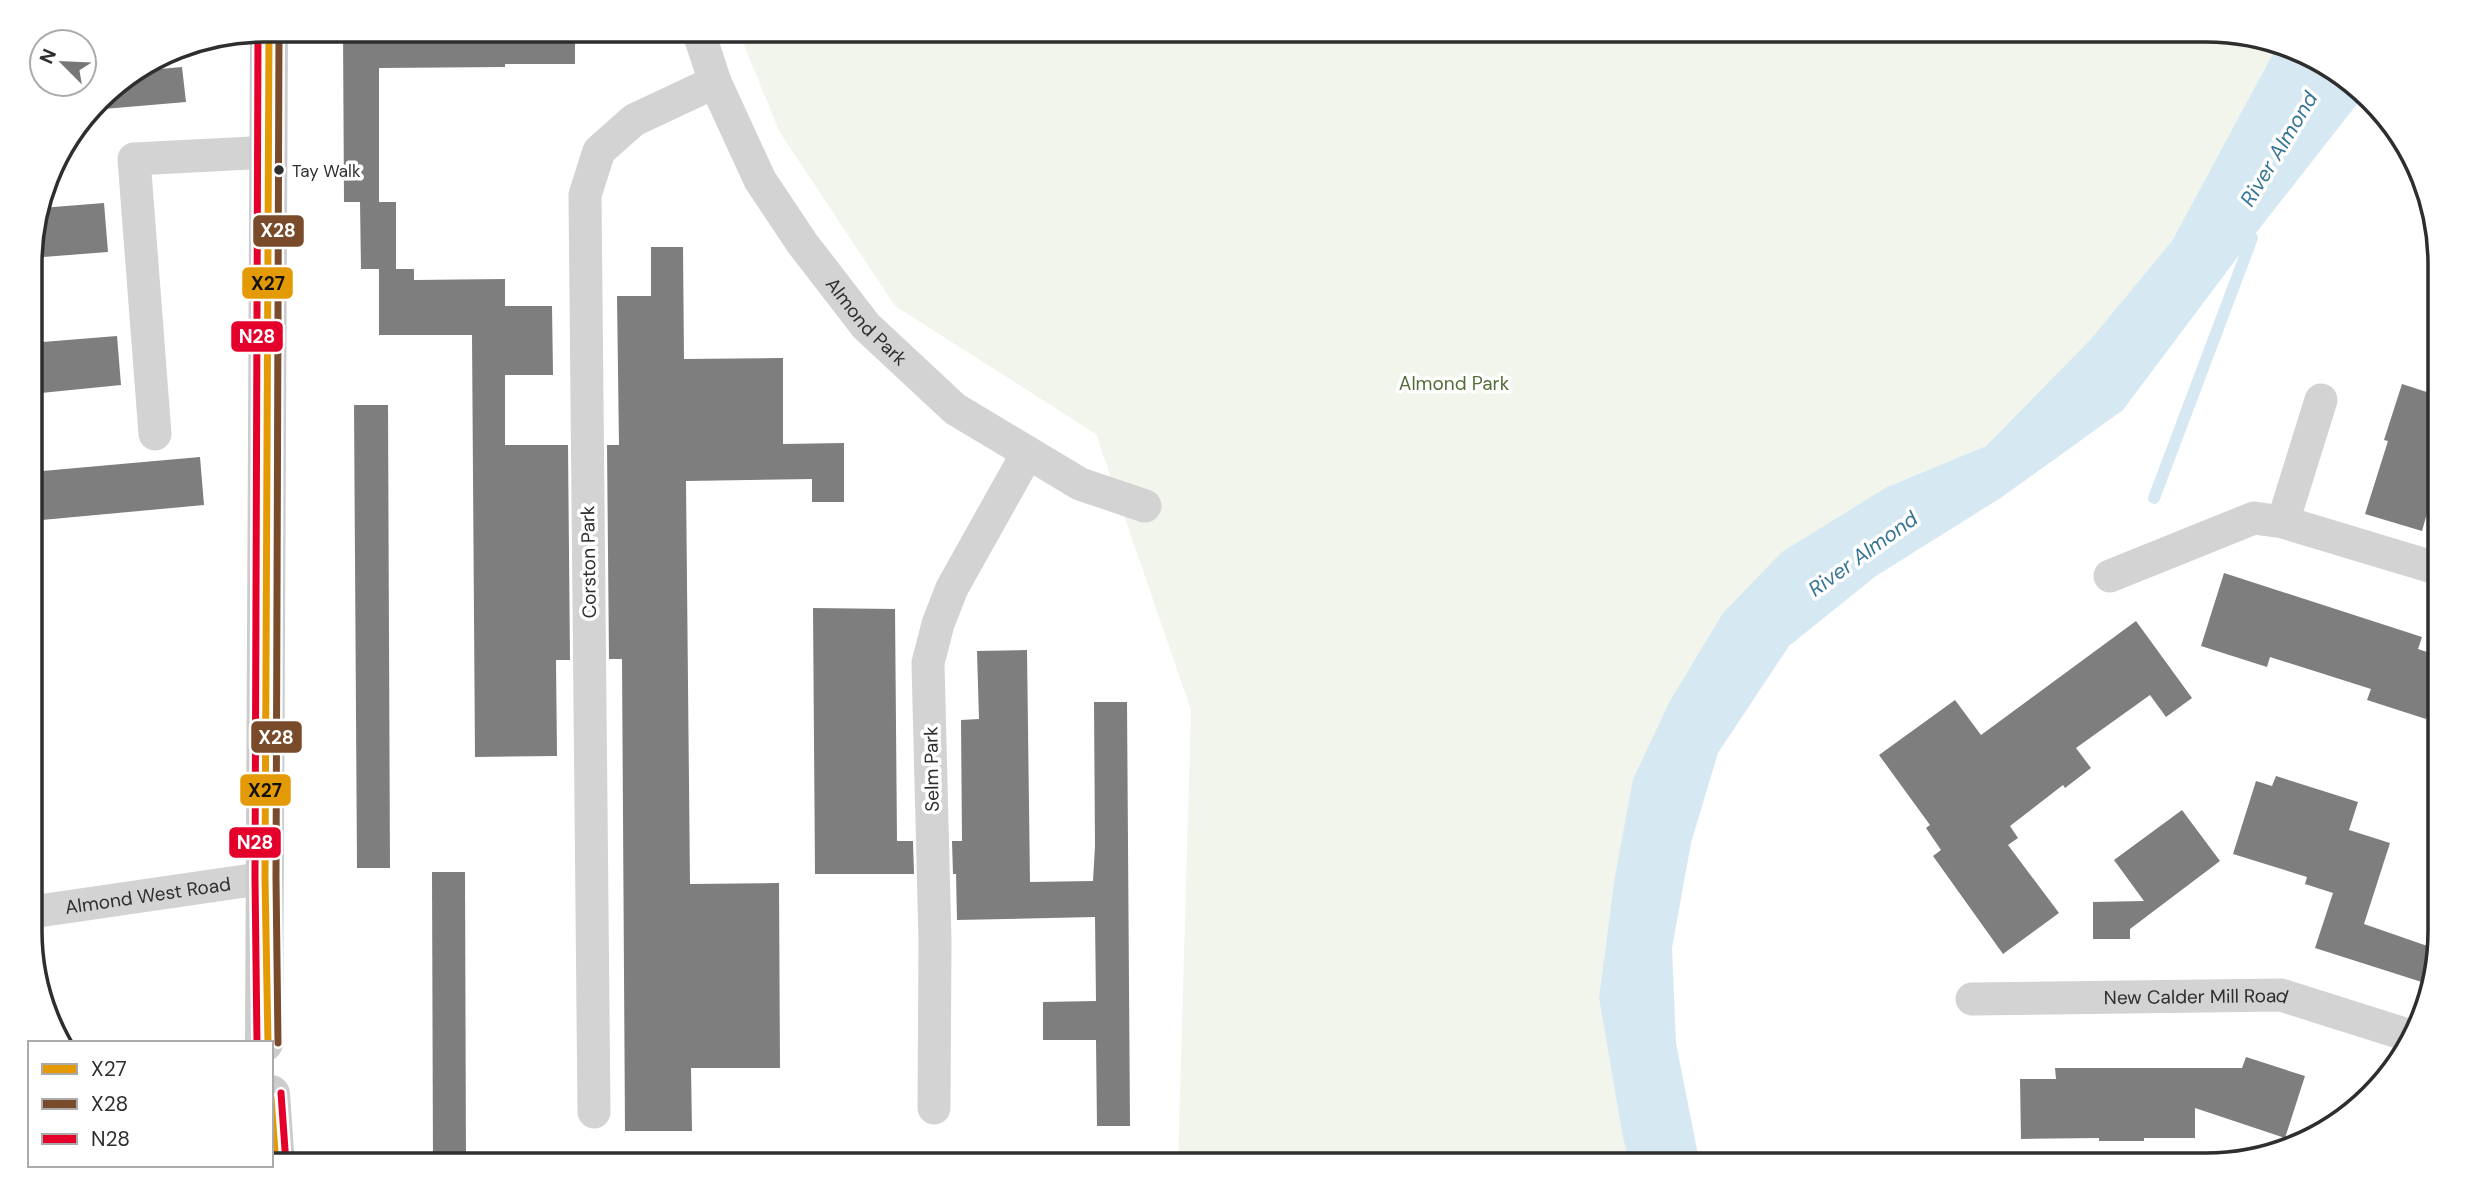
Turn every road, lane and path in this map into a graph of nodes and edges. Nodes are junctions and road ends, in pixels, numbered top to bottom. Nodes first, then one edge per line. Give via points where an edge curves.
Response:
1 (269, 42) edge
2 (702, 42) edge
3 (715, 82) junction
4 (270, 152) junction
5 (2321, 400) dead end
6 (155, 434) dead end
7 (1027, 454) junction
8 (1145, 506) dead end
9 (2283, 522) junction
10 (2428, 566) edge
11 (2110, 576) dead end
12 (265, 878) junction
13 (42, 911) edge
14 (1972, 999) dead end
15 (266, 1032) edge
16 (2403, 1033) edge
17 (934, 1108) dead end
18 (594, 1112) dead end
19 (273, 1122) edge
20 (275, 1153) edge

1 - 4 street
2 - 3 street, Almond Park
3 - 7 street, Almond Park via 760,180 866,327 955,409
3 - 18 street, Corston Park via 634,120 599,151 585,195
4 - 6 street via 134,159
4 - 12 street
5 - 9 street
7 - 8 street, Almond Park via 1080,484
7 - 17 street, Selm Park via 952,588 928,663
9 - 10 street
9 - 11 street via 2254,518
12 - 13 street, Almond West Road
12 - 15 street
14 - 16 street, New Calder Mill Road via 2281,995
19 - 20 street

